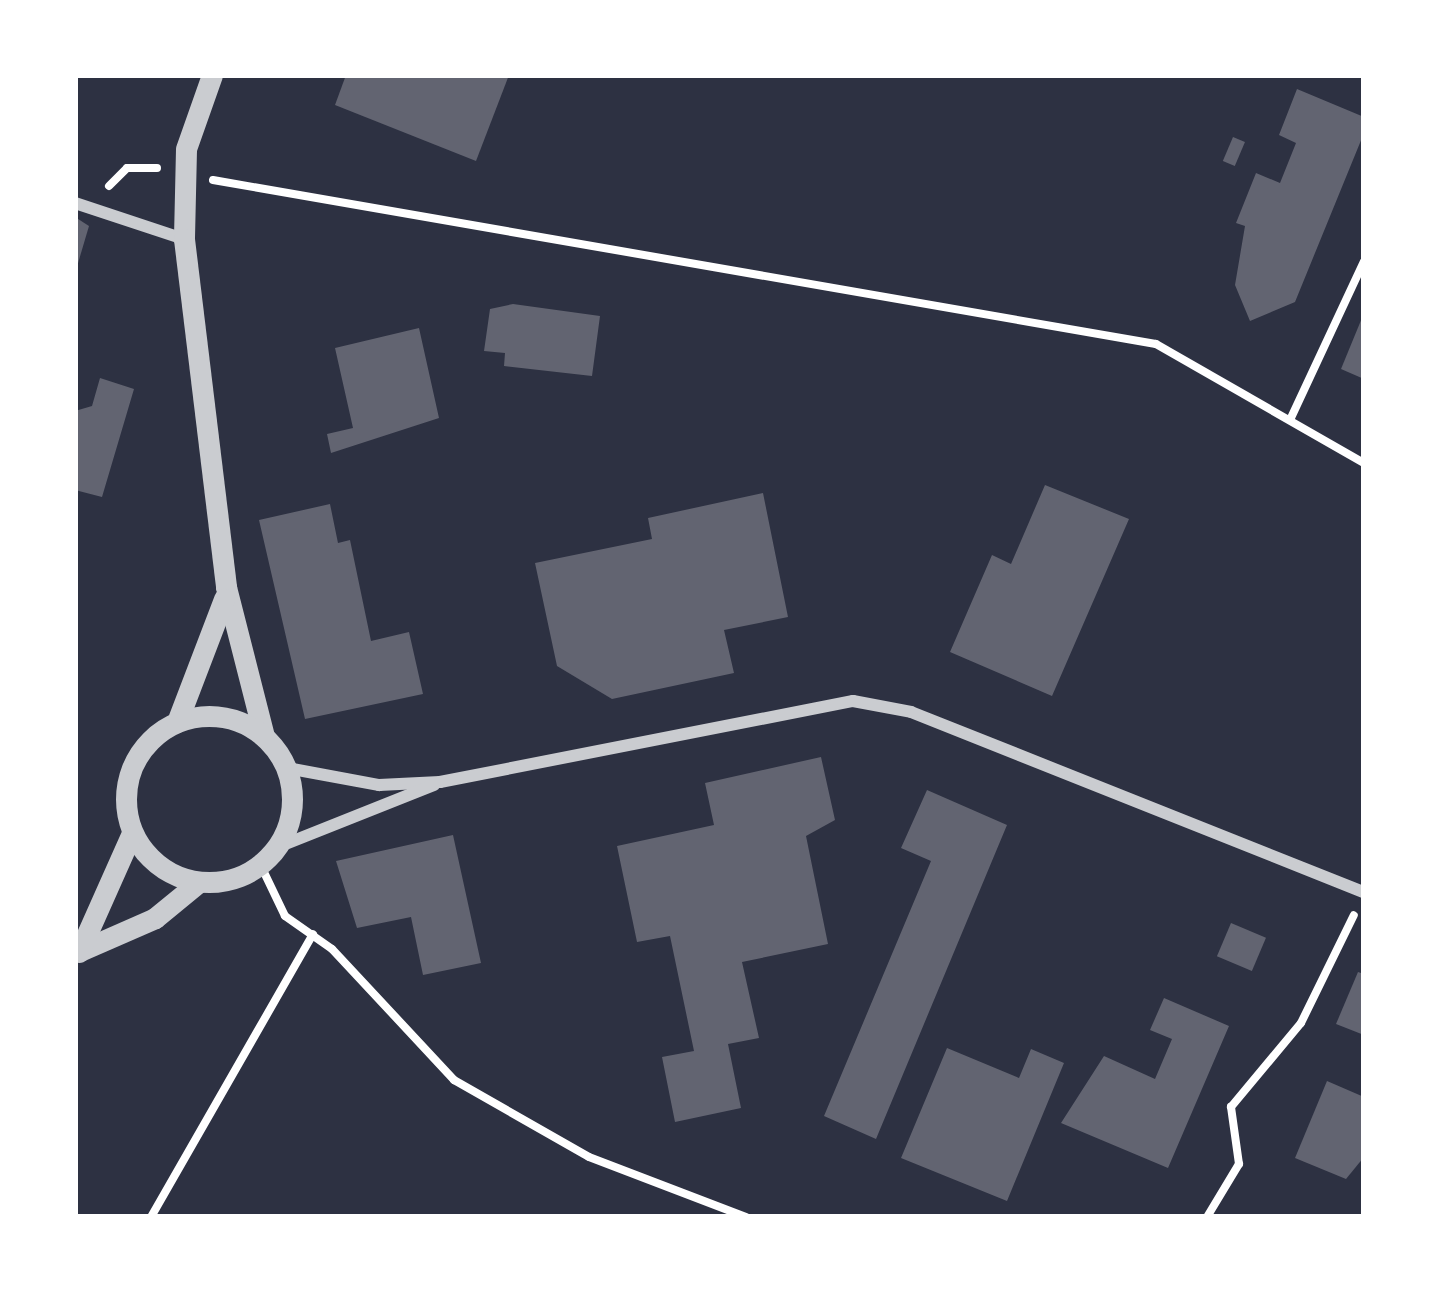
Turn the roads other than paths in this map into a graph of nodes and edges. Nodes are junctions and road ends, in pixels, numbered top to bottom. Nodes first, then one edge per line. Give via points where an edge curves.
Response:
1 (212, 75) edge
2 (75, 203) edge
3 (184, 239) junction
4 (226, 587) junction
5 (177, 722) junction
6 (264, 736) junction
7 (286, 768) junction
8 (440, 782) junction
9 (132, 833) junction
10 (278, 847) junction
11 (199, 882) junction
12 (1364, 895) edge
13 (77, 954) edge

1 - 3 street via 185,174
2 - 3 street
3 - 4 street
4 - 5 street via 199,685
4 - 6 street
5 - 6 street via 231,719
5 - 9 street via 135,759 125,796
6 - 7 street
7 - 8 street via 379,785
7 - 10 street via 292,808
8 - 10 street
8 - 12 street via 854,701 911,712
9 - 11 street via 159,866
9 - 13 street
10 - 11 street via 261,864
11 - 13 street via 154,918

